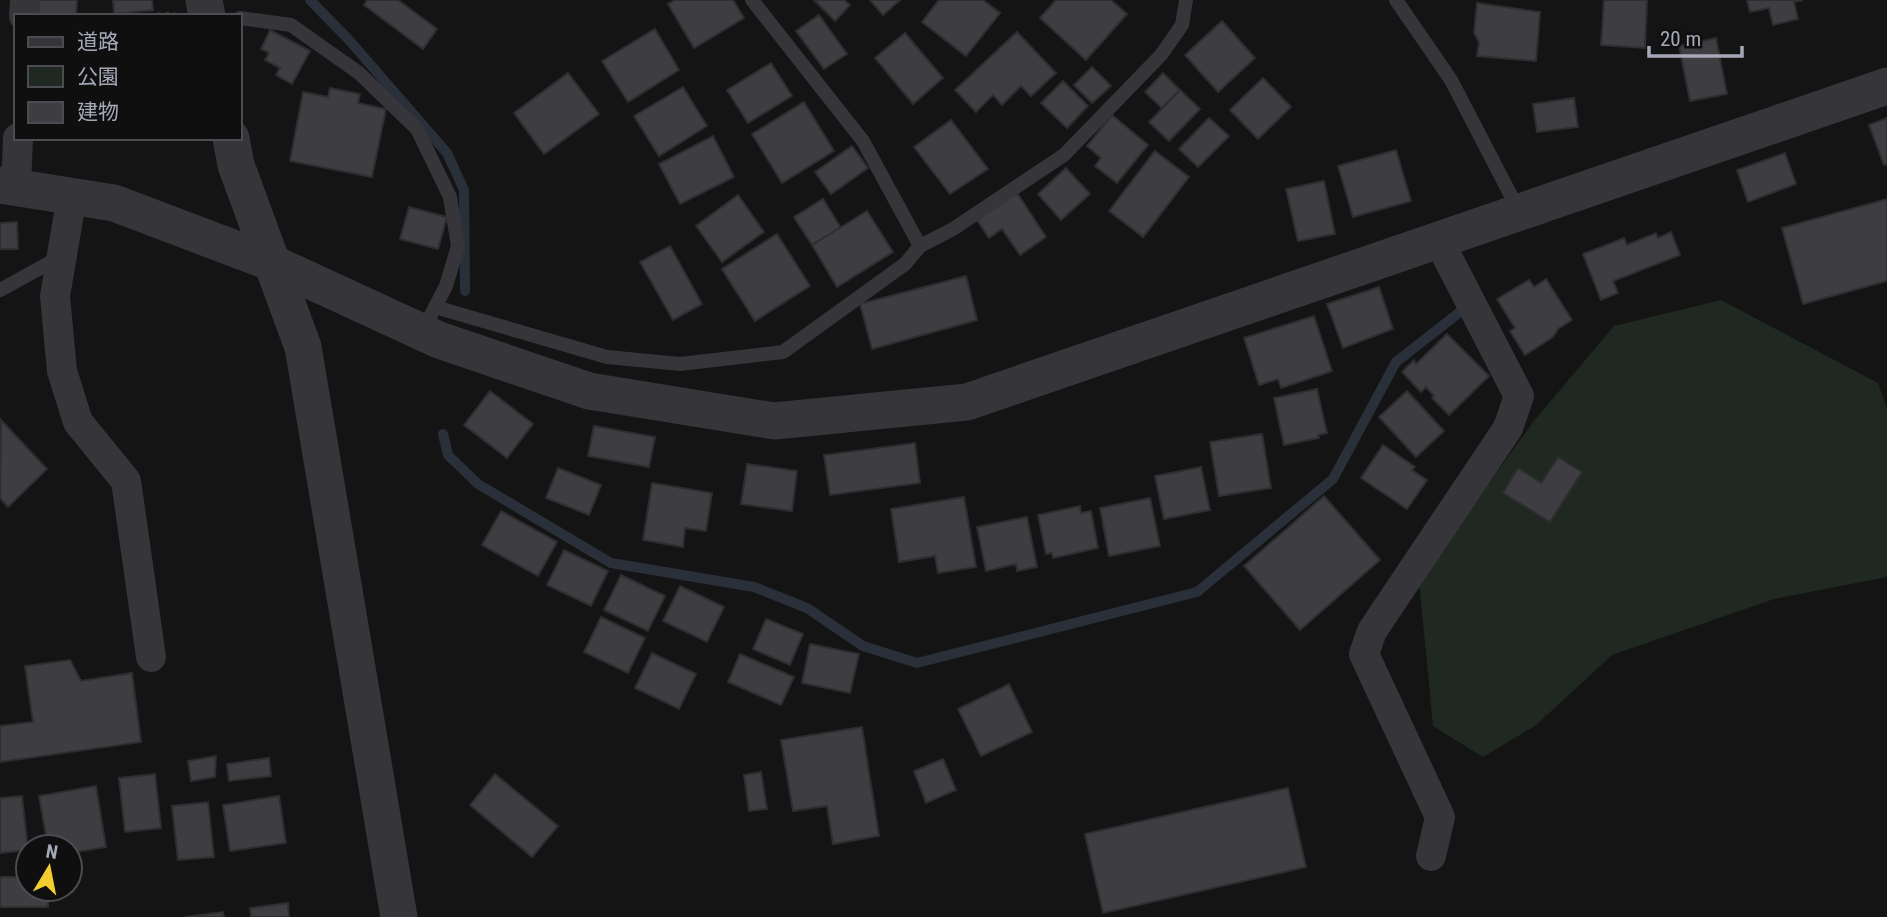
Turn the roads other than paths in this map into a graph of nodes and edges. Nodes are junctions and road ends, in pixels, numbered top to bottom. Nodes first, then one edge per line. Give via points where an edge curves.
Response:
1 (752, 0) edge
2 (1186, 0) edge
3 (1396, 0) edge
4 (242, 17) edge
5 (1887, 86) edge
6 (18, 140) edge
7 (231, 140) edge
8 (8, 186) edge
9 (72, 196) junction
10 (1520, 213) junction
11 (1438, 241) junction
12 (920, 246) junction
13 (62, 256) junction
14 (270, 262) junction
15 (0, 290) edge
16 (429, 319) junction
17 (151, 657) dead end
18 (1431, 856) dead end
19 (399, 917) edge

1 - 12 lane via 863,141
2 - 12 lane via 1182,25 1161,55 1064,155
3 - 10 lane via 1451,80
4 - 16 lane via 291,25 359,73 416,129 450,197 458,246 446,286
5 - 10 street
6 - 8 street
7 - 14 street
8 - 9 street
9 - 13 street
9 - 14 street via 114,203
10 - 11 street
11 - 16 street via 967,402 774,421 589,391 439,340
11 - 18 street via 1519,396 1508,428 1372,631 1364,654 1440,817
12 - 16 lane via 905,264 783,352 755,357 680,364 607,357
13 - 15 lane
13 - 17 street via 55,296 62,372 78,422 126,481
14 - 16 street
14 - 19 street via 303,347

